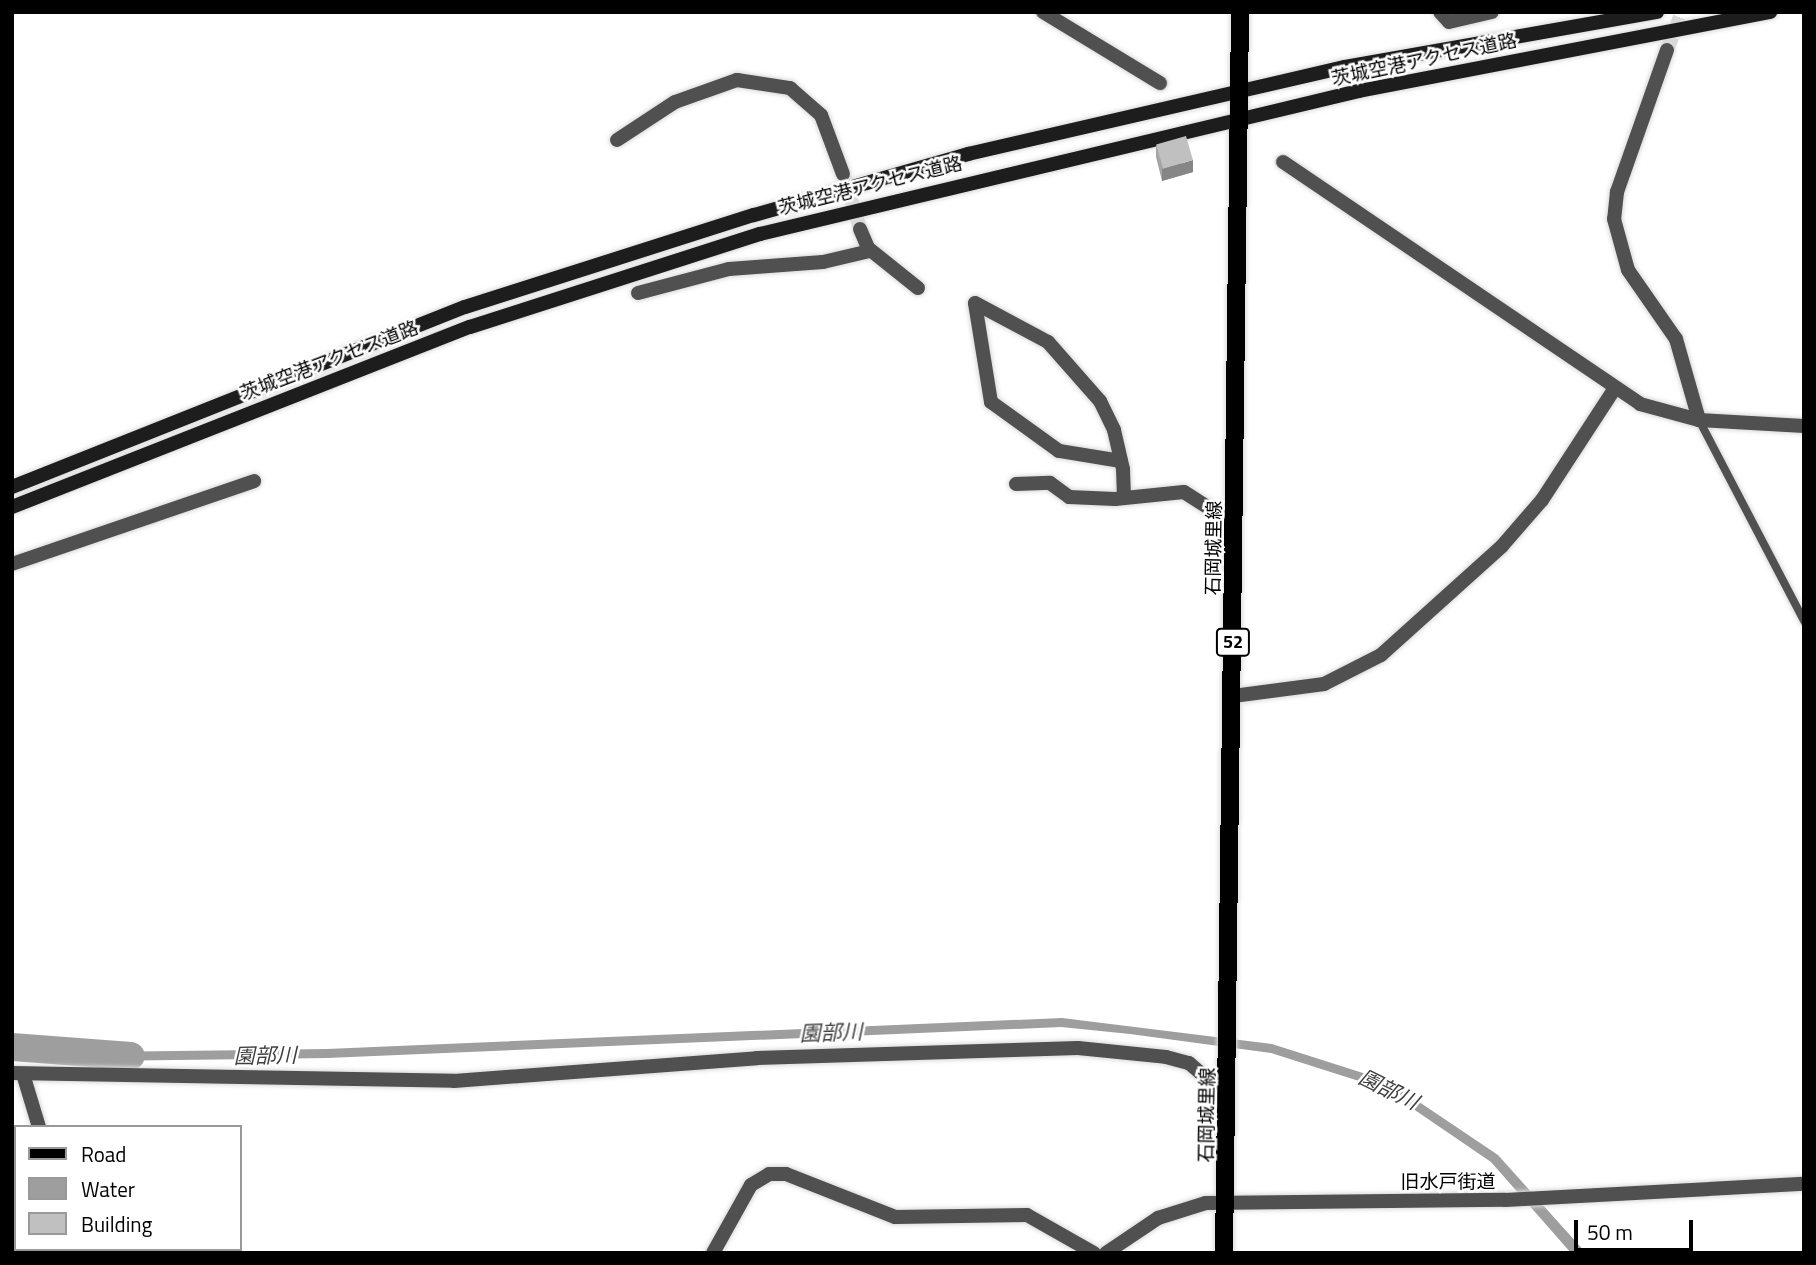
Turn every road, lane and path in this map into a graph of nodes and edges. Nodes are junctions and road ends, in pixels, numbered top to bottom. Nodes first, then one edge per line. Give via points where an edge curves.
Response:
1 (1240, 12) edge
2 (1440, 12) edge
3 (1492, 12) edge
4 (1657, 12) edge
5 (1770, 12) edge
6 (1049, 14) edge
7 (1667, 50) tunnel mouth
8 (1160, 83) dead end
9 (1239, 92) junction
10 (1238, 118) junction
11 (617, 140) dead end
12 (1283, 162) dead end
13 (844, 174) tunnel mouth
14 (860, 229) tunnel mouth
15 (870, 250) junction
16 (918, 288) dead end
17 (638, 293) dead end
18 (1615, 388) junction
19 (1699, 420) junction
20 (1804, 426) edge
21 (1121, 461) junction
22 (254, 481) dead end
23 (1016, 484) dead end
24 (12, 487) edge
25 (1125, 498) junction
26 (12, 507) edge
27 (1234, 524) junction
28 (12, 564) edge
29 (1804, 621) edge
30 (1233, 696) junction
31 (18, 1073) edge
32 (1228, 1074) junction
33 (38, 1125) edge
34 (1804, 1184) edge
35 (1226, 1202) junction
36 (713, 1253) edge
37 (1094, 1253) edge
38 (1106, 1253) edge
39 (1224, 1253) edge

1 - 9 main road, 石岡城里線 / 52
2 - 3 street via 1449,22
4 - 9 main road, 茨城空港アクセス道路 via 1445,47
5 - 10 main road, 茨城空港アクセス道路
6 - 8 street
7 - 19 street via 1618,192 1614,219 1629,270 1676,340
9 - 10 main road, 石岡城里線 / 52
9 - 24 main road, 茨城空港アクセス道路 via 968,154 590,265 465,307
10 - 26 main road, 茨城空港アクセス道路 via 903,196 597,284 300,392
10 - 27 main road, 石岡城里線 / 52
11 - 13 street via 674,102 737,80 790,88 821,115
12 - 18 street
14 - 15 street
15 - 16 street
15 - 17 street via 823,262 729,269
18 - 19 street via 1655,411
18 - 30 street via 1542,500 1502,546 1381,655 1324,684
19 - 20 street
19 - 29 lane
21 - 21 street via 1059,451 991,402 975,303 1048,342 1100,401
21 - 25 street
22 - 28 street
23 - 25 street via 1050,483 1069,496
25 - 27 street via 1184,492
27 - 30 main road, 石岡城里線 / 52
30 - 32 main road, 石岡城里線 / 52
31 - 32 street via 454,1081 757,1058 1078,1048 1166,1057 1189,1063 1211,1082
31 - 33 street
32 - 35 main road, 石岡城里線 / 52
34 - 35 street, 旧水戸街道 via 1505,1200
35 - 38 street, 旧水戸街道 via 1158,1217
35 - 39 main road, 石岡城里線 / 52
36 - 37 street via 751,1185 769,1174 786,1174 895,1217 1027,1214

